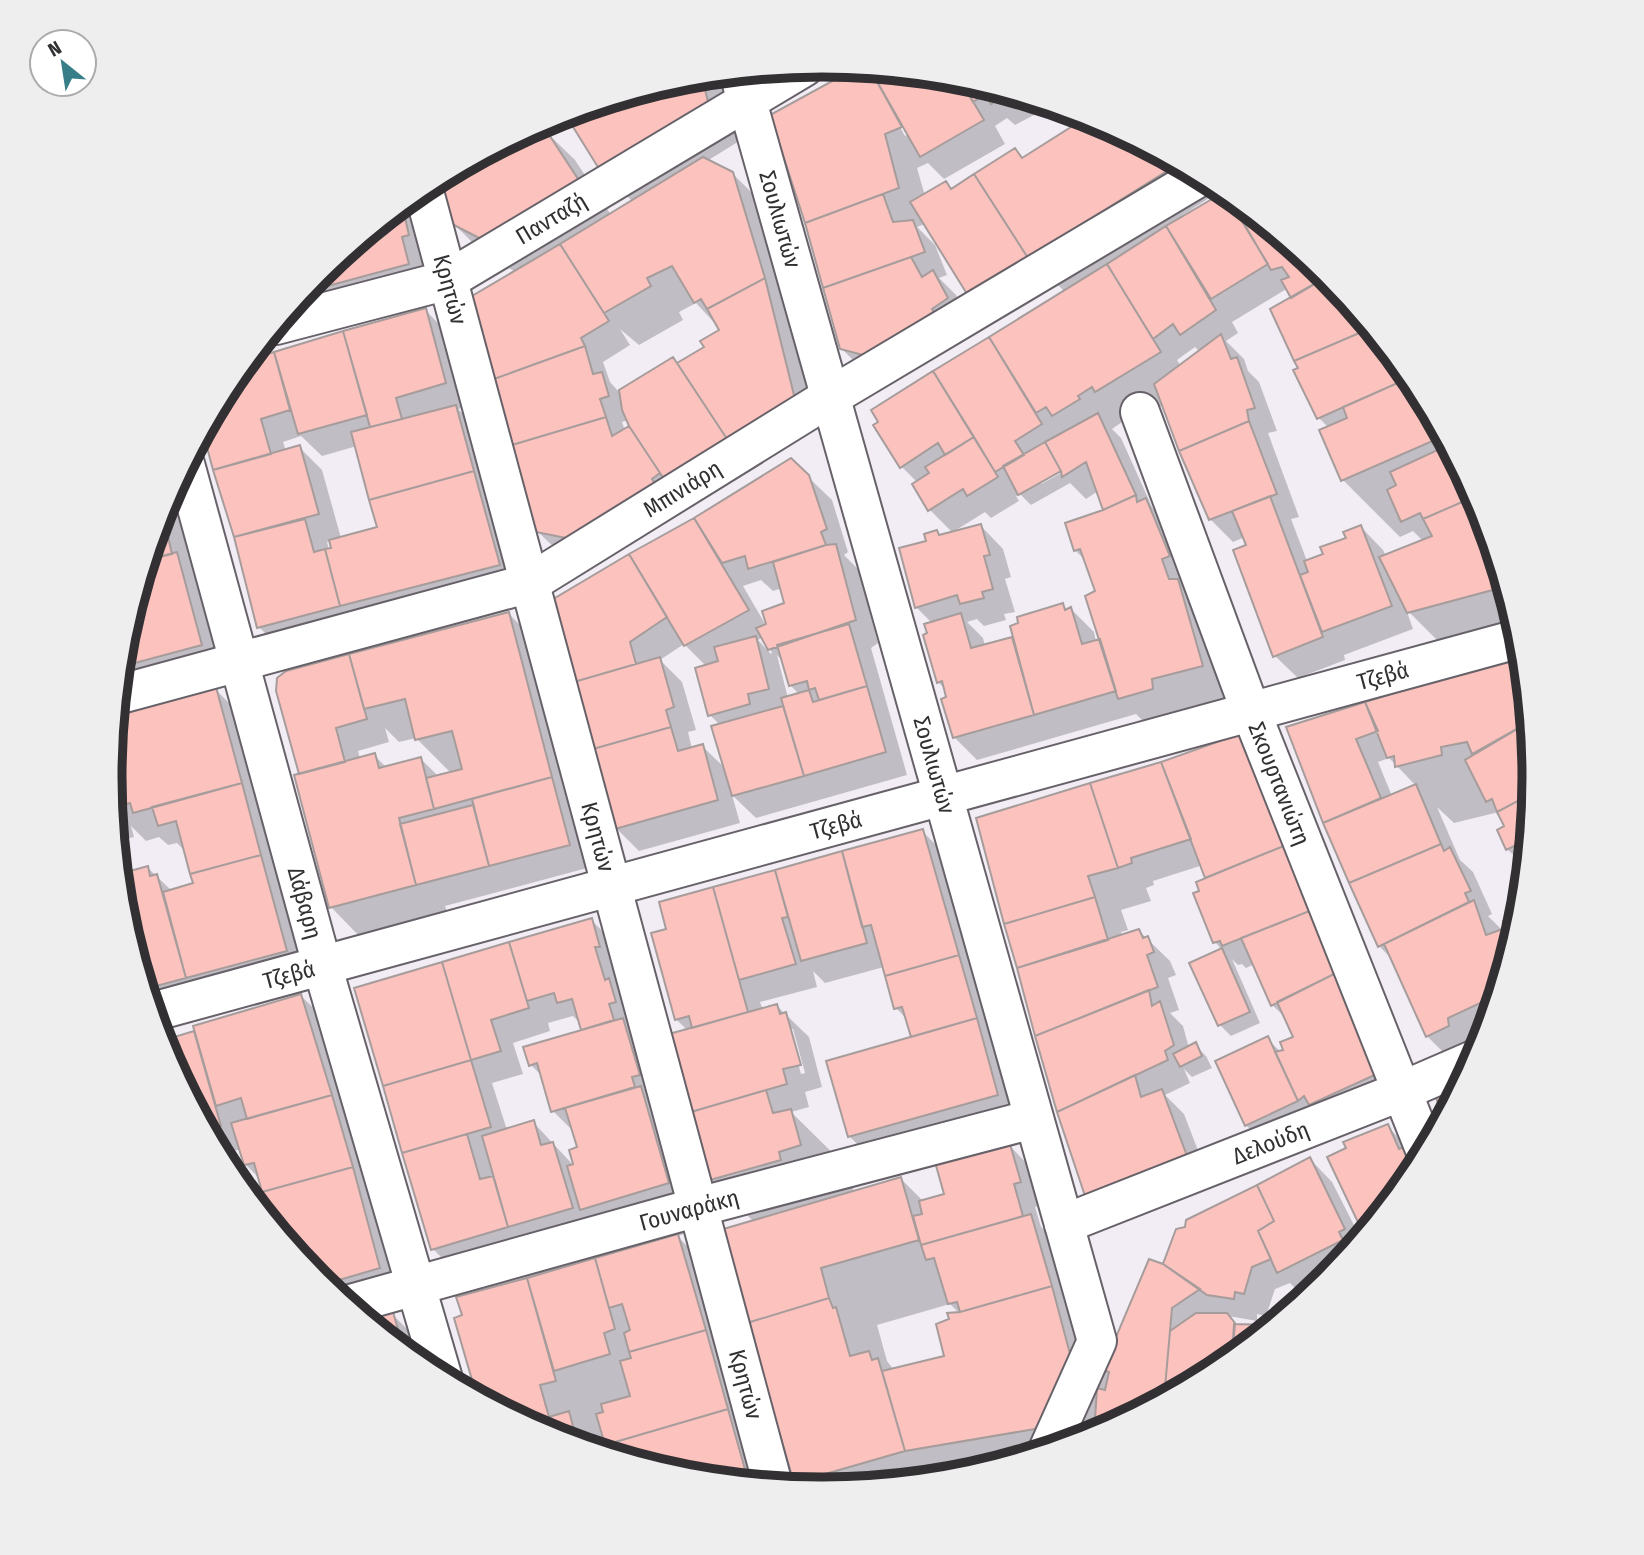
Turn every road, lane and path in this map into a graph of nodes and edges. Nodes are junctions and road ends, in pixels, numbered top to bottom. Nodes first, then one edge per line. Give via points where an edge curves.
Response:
1 (765, 79) edge
2 (742, 87) edge
3 (1190, 182) edge
4 (426, 200) edge
5 (448, 280) junction
6 (291, 321) edge
7 (830, 397) junction
8 (1140, 412) dead end
9 (189, 479) edge
10 (530, 583) junction
11 (1509, 641) edge
12 (239, 663) junction
13 (126, 693) edge
14 (1251, 712) junction
15 (943, 796) junction
16 (612, 886) junction
17 (322, 965) junction
18 (161, 1009) edge
19 (1460, 1066) edge
20 (1402, 1091) junction
21 (1033, 1119) junction
22 (1421, 1140) edge
23 (698, 1207) junction
24 (1064, 1224) junction
25 (417, 1286) junction
26 (358, 1302) edge
27 (439, 1363) edge
28 (1053, 1439) edge
29 (772, 1477) edge

1 - 2 street, Πανταζή
2 - 5 street, Πανταζή
2 - 7 street, Σουλιωτών
3 - 7 street, Μπινιάρη
4 - 5 street, Κρητών
5 - 6 street, Πανταζή
5 - 10 street, Κρητών
7 - 10 street, Μπινιάρη
7 - 15 street, Σουλιωτών
8 - 14 street, Σκουρτανιώτη
9 - 12 street, Δάβαρη
10 - 12 street, Μπινιάρη
10 - 16 street, Κρητών
11 - 14 street, Τζεβά
12 - 13 street, Μπινιάρη
12 - 17 street, Δάβαρη
14 - 15 street, Τζεβά
14 - 20 street, Σκουρτανιώτη
15 - 16 street, Τζεβά
15 - 21 street, Σουλιωτών
16 - 17 street, Τζεβά
16 - 23 street, Κρητών
17 - 18 street, Τζεβά
17 - 25 street, Δάβαρη
19 - 20 street, Δελούδη
20 - 22 street, Σκουρτανιώτη
20 - 24 street, Δελούδη
21 - 23 street, Γουναράκη
21 - 24 street, Σουλιωτών
23 - 25 street, Γουναράκη
23 - 29 street, Κρητών
24 - 28 street, Σουλιωτών via 1097,1341
25 - 26 street, Γουναράκη
25 - 27 street, Δάβαρη

